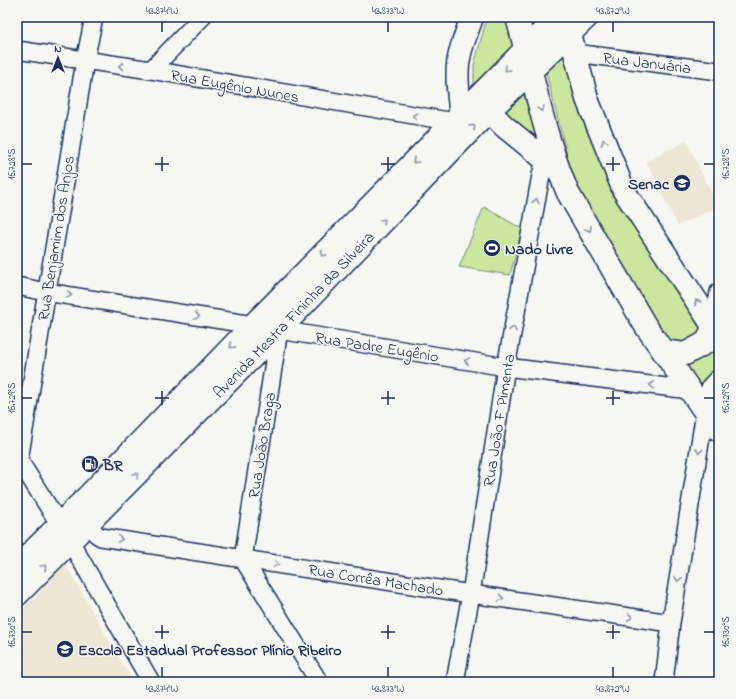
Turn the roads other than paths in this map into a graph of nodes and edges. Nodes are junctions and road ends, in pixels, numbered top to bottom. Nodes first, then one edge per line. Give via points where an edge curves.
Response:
1 (94, 17) edge
2 (202, 17) edge
3 (472, 17) edge
4 (517, 17) edge
5 (557, 17) edge
6 (587, 17) edge
7 (570, 35) edge
8 (17, 50) edge
9 (528, 60) junction
10 (85, 61) junction
11 (151, 70) junction
12 (719, 71) edge
13 (489, 111) junction
14 (457, 119) junction
15 (552, 165) junction
16 (17, 286) edge
17 (46, 292) junction
18 (719, 292) edge
19 (253, 325) junction
20 (279, 330) junction
21 (716, 331) edge
22 (663, 351) junction
23 (506, 367) junction
24 (716, 384) edge
25 (690, 390) junction
26 (705, 412) junction
27 (719, 430) edge
28 (18, 459) edge
29 (87, 497) junction
30 (90, 521) junction
31 (65, 533) junction
32 (243, 559) junction
33 (17, 567) edge
34 (471, 594) junction
35 (17, 595) edge
36 (671, 623) junction
37 (151, 682) edge
38 (319, 682) edge
39 (455, 682) edge
40 (664, 682) edge

1 - 10 street, Rua Benjamim dos Anjos
2 - 11 street
3 - 14 main road via 458,65
4 - 9 main road
5 - 9 main road, Avenida Mestra Fininha da Silveira
6 - 7 main road, Avenida Mestra Fininha da Silveira
7 - 9 main road, Avenida Mestra Fininha da Silveira
7 - 12 street, Rua Januária
21 -> 7 main road via 624,191 587,99
8 - 10 street, Rua Eugênio Nunes
9 - 13 main road, Avenida Mestra Fininha da Silveira
9 -> 14 main road, Avenida Mestra Fininha da Silveira
9 -> 15 main road
11 -> 10 street, Rua Eugênio Nunes
10 - 17 street, Rua Benjamim dos Anjos
14 -> 11 street, Rua Eugênio Nunes
13 - 15 main road
20 -> 13 main road, Avenida Mestra Fininha da Silveira
14 -> 19 main road, Avenida Mestra Fininha da Silveira
15 -> 22 main road via 645,325
23 -> 15 street, Rua João F Pimenta via 541,175
16 - 17 street, Rua Padre Eugênio
17 -> 19 street, Rua Padre Eugênio
17 - 28 street, Rua Benjamim dos Anjos
18 - 21 street
19 - 20 street, Rua Padre Eugênio
19 -> 29 main road, Avenida Mestra Fininha da Silveira
23 -> 20 street, Rua Padre Eugênio
30 -> 20 main road, Avenida Mestra Fininha da Silveira
20 - 32 street, Rua João Braga
21 - 22 main road via 707,342 685,354
22 - 25 main road
25 -> 23 street, Rua Padre Eugênio
23 - 34 street, Rua João F Pimenta
24 - 25 main road
24 - 26 main road
25 - 26 main road
26 - 27 main road
26 -> 36 street
28 - 31 street
29 - 30 main road
29 - 31 main road, Avenida Mestra Fininha da Silveira
30 - 31 main road, Avenida Mestra Fininha da Silveira
30 -> 32 street, Rua Corrêa Machado via 92,530 101,536
31 - 33 main road, Avenida Mestra Fininha da Silveira
35 -> 31 main road, Avenida Mestra Fininha da Silveira
31 - 37 street
32 -> 34 street, Rua Corrêa Machado
32 - 38 street
34 -> 36 street, Rua Corrêa Machado
34 - 39 street, Rua João F Pimenta
36 - 40 street

